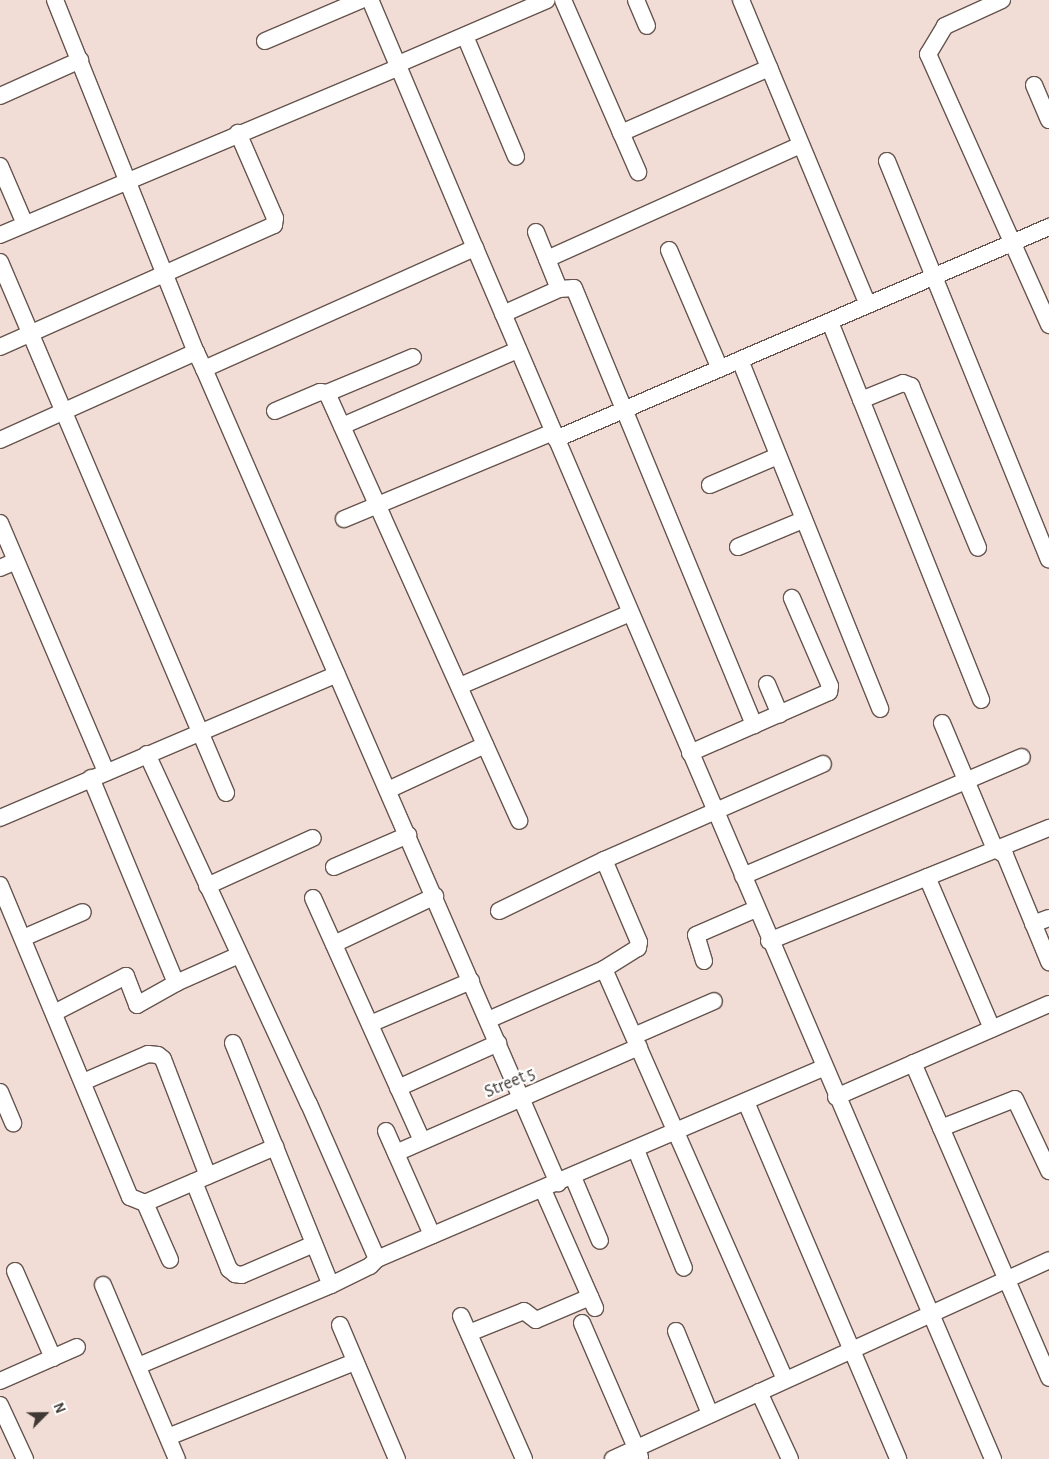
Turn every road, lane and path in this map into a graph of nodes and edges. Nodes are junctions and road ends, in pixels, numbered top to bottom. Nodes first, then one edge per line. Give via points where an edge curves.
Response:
1 (55, 0) edge
2 (361, 0) edge
3 (370, 0) edge
4 (547, 0) edge
5 (563, 0) edge
6 (636, 0) edge
7 (741, 0) edge
8 (1002, 0) edge
9 (646, 26) dead end
10 (465, 36) junction
11 (265, 41) dead end
12 (80, 60) junction
13 (397, 66) junction
14 (769, 68) junction
15 (1034, 85) dead end
16 (0, 96) edge
17 (1049, 120) edge
18 (621, 132) junction
19 (238, 133) junction
20 (801, 145) junction
21 (516, 156) dead end
22 (887, 161) dead end
23 (0, 166) edge
24 (638, 172) dead end
25 (129, 181) junction
26 (25, 224) junction
27 (1049, 227) edge
28 (536, 232) dead end
29 (0, 235) edge
30 (1014, 243) junction
31 (475, 248) junction
32 (668, 250) dead end
33 (547, 259) junction
34 (0, 262) edge
35 (165, 274) junction
36 (935, 277) junction
37 (559, 289) junction
38 (868, 305) junction
39 (503, 314) junction
40 (830, 322) junction
41 (1049, 325) edge
42 (30, 333) junction
43 (0, 347) edge
44 (518, 350) junction
45 (196, 352) junction
46 (413, 357) dead end
47 (740, 360) junction
48 (204, 369) junction
49 (720, 369) junction
50 (328, 393) junction
51 (861, 400) junction
52 (625, 410) junction
53 (64, 411) junction
54 (275, 411) dead end
55 (342, 426) junction
56 (555, 435) junction
57 (0, 440) edge
58 (778, 456) junction
59 (710, 485) dead end
60 (377, 506) junction
61 (344, 519) dead end
62 (803, 520) junction
63 (0, 523) edge
64 (738, 548) dead end
65 (978, 548) dead end
66 (1049, 559) edge
67 (16, 561) junction
68 (0, 568) edge
69 (792, 598) dead end
70 (630, 613) junction
71 (336, 674) junction
72 (767, 684) dead end
73 (460, 686) junction
74 (981, 700) dead end
75 (880, 709) dead end
76 (780, 714) junction
77 (942, 723) dead end
78 (754, 725) junction
79 (199, 732) junction
80 (485, 745) junction
81 (690, 753) junction
82 (147, 754) junction
83 (1022, 758) dead end
84 (823, 764) dead end
85 (99, 775) junction
86 (966, 780) junction
87 (388, 790) junction
88 (226, 793) dead end
89 (715, 811) junction
90 (0, 818) edge
91 (519, 821) dead end
92 (1049, 828) edge
93 (408, 835) junction
94 (313, 838) dead end
95 (995, 849) junction
96 (604, 860) junction
97 (334, 867) dead end
98 (743, 876) junction
99 (927, 877) junction
100 (0, 884) edge
101 (207, 886) junction
102 (436, 896) junction
103 (314, 898) dead end
104 (756, 909) junction
105 (499, 911) dead end
106 (83, 912) dead end
107 (1049, 918) edge
108 (1033, 924) junction
109 (23, 938) junction
110 (769, 941) junction
111 (334, 944) junction
112 (239, 955) junction
113 (704, 961) dead end
114 (1049, 962) edge
115 (604, 969) junction
116 (471, 981) junction
117 (176, 983) junction
118 (714, 1001) dead end
119 (1049, 1004) edge
120 (54, 1013) junction
121 (488, 1020) junction
122 (370, 1024) junction
123 (992, 1029) junction
124 (636, 1041) junction
125 (233, 1043) dead end
126 (498, 1043) junction
127 (913, 1063) junction
128 (824, 1068) junction
129 (83, 1082) junction
130 (398, 1088) junction
131 (0, 1092) edge
132 (836, 1097) junction
133 (522, 1100) junction
134 (746, 1102) junction
135 (13, 1122) dead end
136 (941, 1128) junction
137 (386, 1131) dead end
138 (676, 1132) junction
139 (422, 1141) junction
140 (275, 1147) junction
141 (636, 1150) junction
142 (396, 1153) junction
143 (1048, 1165) edge
144 (201, 1179) junction
145 (558, 1183) junction
146 (145, 1203) junction
147 (432, 1235) junction
148 (600, 1240) dead end
149 (314, 1244) junction
150 (377, 1259) junction
151 (170, 1260) dead end
152 (1049, 1260) edge
153 (684, 1268) dead end
154 (15, 1271) dead end
155 (1006, 1278) junction
156 (103, 1285) dead end
157 (331, 1285) junction
158 (929, 1312) junction
159 (461, 1316) dead end
160 (582, 1323) dead end
161 (340, 1325) dead end
162 (676, 1331) dead end
163 (469, 1333) junction
164 (77, 1347) dead end
165 (851, 1349) junction
166 (53, 1358) junction
167 (355, 1362) junction
168 (138, 1366) junction
169 (1049, 1378) edge
170 (784, 1380) junction
171 (0, 1381) edge
172 (759, 1392) junction
173 (0, 1405) edge
174 (710, 1414) junction
175 (168, 1437) junction
176 (639, 1454) edge
177 (25, 1459) edge
178 (177, 1459) edge
179 (397, 1459) edge
180 (524, 1459) edge
181 (613, 1459) edge
182 (790, 1459) edge
183 (898, 1459) edge
184 (993, 1459) edge

1 - 12 street
2 - 11 street
3 - 13 street
4 - 10 street
5 - 18 street
6 - 9 street
7 - 14 street
8 - 30 street via 945,26 928,54
10 - 13 street
10 - 21 street
12 - 16 street
12 - 25 street
13 - 19 street
13 - 31 street
14 - 18 street
14 - 20 street
15 - 17 street
18 - 24 street
19 - 25 street
19 - 35 street via 275,218 274,225
20 - 33 street
20 - 38 street
22 - 36 street
23 - 26 street
25 - 26 street
25 - 35 street
26 - 29 street
27 - 30 street
28 - 33 street
30 - 36 street
30 - 41 street
31 - 39 street
31 - 48 street
32 - 49 street
33 - 37 street
34 - 42 street
35 - 42 street
35 - 45 street
36 - 38 street
36 - 66 street
37 - 39 street
37 - 52 street via 574,288
38 - 40 street
39 - 44 street
40 - 47 street
40 - 51 street
42 - 43 street
42 - 53 street
44 - 55 street
44 - 56 street
45 - 48 street
45 - 53 street
46 - 50 street
47 - 49 street
47 - 58 street
48 - 71 street
49 - 52 street
50 - 54 street via 320,392
50 - 55 street
51 - 65 street via 903,383 910,386
51 - 74 street
52 - 56 street
52 - 78 street
53 - 57 street
53 - 79 street
55 - 60 street
56 - 60 street
56 - 70 street
58 - 59 street
58 - 62 street
60 - 61 street
60 - 73 street
62 - 64 street
62 - 75 street
63 - 67 street
67 - 68 street
67 - 85 street
69 - 76 street via 830,686 824,695
70 - 73 street
70 - 81 street
71 - 79 street
71 - 87 street
72 - 76 street
73 - 80 street
76 - 78 street
77 - 86 street
78 - 81 street
79 - 82 street
79 - 88 street
80 - 87 street
80 - 91 street
81 - 89 street
82 - 85 street
82 - 101 street
83 - 86 street
84 - 89 street
85 - 90 street
85 - 117 street
86 - 95 street
86 - 98 street
87 - 93 street
89 - 96 street
89 - 98 street
92 - 95 street
93 - 97 street
93 - 102 street
94 - 101 street
95 - 99 street
95 - 108 street via 1005,855
96 - 105 street
96 - 115 street via 639,942 633,953
98 - 104 street
99 - 110 street
99 - 123 street
100 - 109 street
101 - 112 street
102 - 111 street
102 - 116 street
103 - 111 street
104 - 110 street
104 - 113 street via 696,935
106 - 109 street
107 - 108 street
108 - 114 street
109 - 120 street
110 - 128 street
111 - 122 street
112 - 117 street
112 - 150 street via 310,1104
115 - 121 street
115 - 124 street
116 - 121 street
116 - 122 street
117 - 120 street via 137,1005 126,976
118 - 124 street, Street 5
119 - 123 street
120 - 129 street
121 - 126 street
122 - 130 street
123 - 127 street
124 - 133 street, Street 5
124 - 138 street
125 - 140 street
126 - 130 street
126 - 133 street
127 - 132 street
127 - 136 street
128 - 132 street
128 - 134 street
129 - 144 street via 148,1054 163,1059
129 - 146 street via 130,1197
130 - 139 street
131 - 135 street
132 - 158 street
133 - 139 street, Street 5
133 - 145 street
134 - 138 street
134 - 165 street
136 - 143 street via 1015,1099
136 - 155 street
137 - 142 street
138 - 141 street
138 - 170 street
139 - 142 street, Street 5
140 - 144 street
140 - 149 street
141 - 145 street
141 - 153 street
142 - 147 street
144 - 146 street
144 - 149 street via 229,1269 235,1274 242,1275
145 - 147 street
145 - 148 street
145 - 163 street via 593,1302 536,1320 524,1311
146 - 151 street
147 - 150 street
149 - 157 street
150 - 157 street via 370,1266
152 - 155 street
154 - 166 street
155 - 158 street
155 - 169 street
156 - 168 street
157 - 168 street
158 - 165 street
158 - 184 street
159 - 163 street
160 - 176 street
161 - 167 street
162 - 174 street
163 - 180 street
164 - 166 street
165 - 170 street
165 - 183 street
166 - 171 street
167 - 175 street
167 - 179 street
168 - 175 street
170 - 172 street
172 - 174 street
172 - 182 street
173 - 177 street
174 - 176 street
175 - 178 street
176 - 181 street

